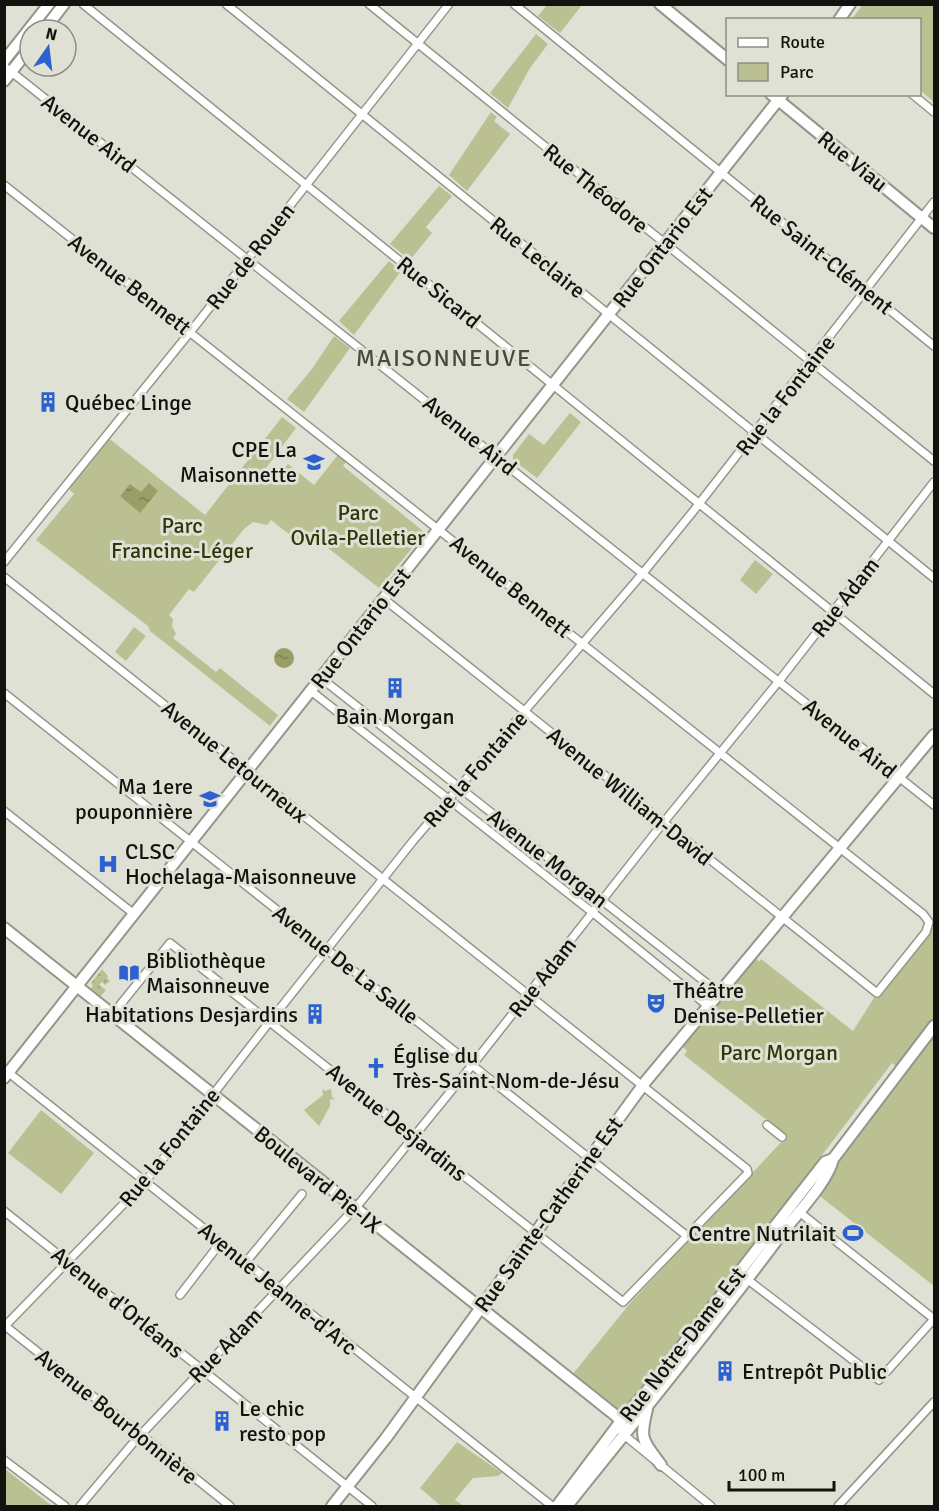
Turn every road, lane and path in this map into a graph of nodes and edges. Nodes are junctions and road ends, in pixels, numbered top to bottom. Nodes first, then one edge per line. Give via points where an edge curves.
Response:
1 (49, 4) edge
2 (64, 4) edge
3 (83, 4) edge
4 (226, 4) edge
5 (369, 4) edge
6 (449, 4) edge
7 (513, 4) edge
8 (660, 4) edge
9 (850, 4) edge
10 (53, 18) edge
11 (840, 18) edge
12 (418, 44) junction
13 (726, 58) edge
14 (18, 61) edge
15 (4, 62) edge
16 (7, 73) edge
17 (914, 96) edge
18 (777, 97) edge
19 (934, 112) edge
20 (362, 115) junction
21 (722, 172) junction
22 (4, 185) edge
23 (306, 185) junction
24 (934, 202) edge
25 (922, 218) junction
26 (934, 228) edge
27 (664, 244) junction
28 (248, 259) junction
29 (866, 291) junction
30 (609, 315) junction
31 (190, 332) junction
32 (934, 346) edge
33 (811, 361) junction
34 (553, 385) junction
35 (755, 433) junction
36 (496, 456) junction
37 (934, 461) edge
38 (934, 482) edge
39 (699, 503) junction
40 (439, 528) junction
41 (889, 541) junction
42 (4, 562) edge
43 (643, 573) junction
44 (4, 577) edge
45 (934, 578) edge
46 (384, 599) junction
47 (833, 612) junction
48 (583, 643) junction
49 (321, 678) junction
50 (779, 681) junction
51 (311, 691) junction
52 (4, 693) edge
53 (934, 694) edge
54 (524, 711) junction
55 (934, 735) edge
56 (721, 754) junction
57 (248, 771) junction
58 (900, 778) junction
59 (458, 787) junction
60 (449, 798) junction
61 (934, 805) edge
62 (4, 811) edge
63 (664, 823) junction
64 (192, 841) junction
65 (841, 848) junction
66 (383, 879) junction
67 (602, 901) junction
68 (593, 912) junction
69 (134, 914) junction
70 (783, 917) junction
71 (4, 928) edge
72 (4, 937) edge
73 (327, 950) junction
74 (75, 989) junction
75 (718, 993) junction
76 (877, 993) joint
77 (528, 994) junction
78 (708, 1006) junction
79 (112, 1015) junction
80 (269, 1022) junction
81 (934, 1026) edge
82 (473, 1064) junction
83 (6, 1073) edge
84 (642, 1087) junction
85 (210, 1097) junction
86 (767, 1125) dead end
87 (414, 1137) junction
88 (782, 1137) dead end
89 (590, 1157) junction
90 (145, 1182) junction
91 (302, 1194) dead end
92 (795, 1208) junction
93 (353, 1210) junction
94 (4, 1211) edge
95 (535, 1233) junction
96 (687, 1236) junction
97 (221, 1242) junction
98 (66, 1261) junction
99 (246, 1262) junction
100 (748, 1280) junction
101 (279, 1288) junction
102 (180, 1294) dead end
103 (478, 1310) junction
104 (934, 1319) edge
105 (5, 1326) edge
106 (201, 1369) junction
107 (415, 1397) junction
108 (934, 1402) edge
109 (648, 1405) junction
110 (621, 1427) junction
111 (141, 1435) junction
112 (4, 1460) edge
113 (661, 1465) junction
114 (348, 1487) junction
115 (65, 1506) edge
116 (80, 1506) edge
117 (230, 1506) edge
118 (332, 1506) edge
119 (372, 1506) edge
120 (552, 1506) edge
121 (557, 1506) edge
122 (567, 1506) edge
123 (711, 1506) edge
124 (838, 1506) edge

1 - 15 main road
2 - 10 main road
3 - 23 street, Rue Sicard
4 - 20 street, Rue Leclaire
5 - 12 street, Rue Théodore
6 - 12 street, Rue de Rouen
7 - 21 street, Rue Saint-Clément
8 - 13 main road
9 - 11 main road
12 - 20 street, Rue de Rouen
12 - 27 street, Rue Théodore
14 - 16 main road
16 - 28 street, Avenue Aird
17 - 19 street
18 - 21 main road, Rue Ontario Est
18 - 25 main road, Rue Viau
20 - 23 street, Rue de Rouen
20 - 30 street, Rue Leclaire
21 - 27 main road, Rue Ontario Est
21 - 29 street, Rue Saint-Clément
22 - 31 street, Avenue Bennett
23 - 28 street, Rue de Rouen
23 - 34 street, Rue Sicard
24 - 25 street, Rue la Fontaine
25 - 26 main road, Rue Viau
25 - 29 street, Rue la Fontaine
27 - 30 main road, Rue Ontario Est
27 - 33 street, Rue Théodore
28 - 31 street, Rue de Rouen
28 - 36 street, Avenue Aird
29 - 32 street, Rue Saint-Clément
29 - 33 street, Rue la Fontaine
30 - 34 main road, Rue Ontario Est
30 - 35 street, Rue Leclaire
31 - 40 street, Avenue Bennett
31 - 42 street, Rue de Rouen
33 - 35 street, Rue la Fontaine
33 - 37 street, Rue Théodore
34 - 36 main road, Rue Ontario Est
34 - 39 street, Rue Sicard
35 - 39 street, Rue la Fontaine
35 - 41 street, Rue Leclaire
36 - 40 main road, Rue Ontario Est
36 - 43 street, Avenue Aird
38 - 41 street, Rue Adam
39 - 43 street, Rue la Fontaine
39 - 47 street, Rue Sicard
40 - 46 main road, Rue Ontario Est
40 - 48 street, Avenue Bennett
41 - 45 street, Rue Leclaire
41 - 47 street, Rue Adam
43 - 48 street, Rue la Fontaine
43 - 50 street, Avenue Aird
44 - 57 street, Avenue Letourneux
46 - 49 main road, Rue Ontario Est
46 - 54 street, Avenue William-David
47 - 50 street, Rue Adam
47 - 53 street, Rue Sicard
48 - 54 street, Rue la Fontaine
48 - 56 street, Avenue Bennett
49 - 51 main road, Rue Ontario Est
49 - 59 street, Avenue Morgan
50 - 56 street, Rue Adam
50 - 58 street, Avenue Aird
51 - 57 main road, Rue Ontario Est
51 - 60 street, Avenue Morgan
52 - 64 street, Avenue De La Salle
54 - 59 street, Rue la Fontaine
54 - 63 street, Avenue William-David
55 - 58 main road, Rue Sainte-Catherine Est
56 - 63 street, Rue Adam
56 - 65 street, Avenue Bennett
57 - 64 main road, Rue Ontario Est
57 - 66 street, Avenue Letourneux
58 - 61 street, Avenue Aird
58 - 65 main road, Rue Sainte-Catherine Est
59 - 60 street, Rue la Fontaine
59 - 67 street, Avenue Morgan
60 - 66 street, Rue la Fontaine
60 - 68 street, Avenue Morgan
62 - 69 street
63 - 67 street, Rue Adam
63 - 70 street, Avenue William-David
64 - 69 main road, Rue Ontario Est
64 - 73 street, Avenue De La Salle
65 - 70 main road, Rue Sainte-Catherine Est
65 - 76 street, Avenue Bennett via 929,922 926,932
66 - 73 street, Rue la Fontaine
66 - 77 street, Avenue Letourneux
67 - 68 street, Rue Adam
67 - 75 street, Avenue Morgan
68 - 77 street, Rue Adam
68 - 78 street, Avenue Morgan
69 - 74 main road, Rue Ontario Est
70 - 75 main road, Rue Sainte-Catherine Est
70 - 76 street, Avenue William-David
71 - 74 main road, Boulevard Pie-IX
72 - 74 main road, Boulevard Pie-IX
73 - 80 street, Rue la Fontaine
73 - 82 street, Avenue De La Salle
74 - 79 main road, Boulevard Pie-IX
74 - 83 main road, Rue Ontario Est
74 - 85 main road, Boulevard Pie-IX
75 - 78 main road, Rue Sainte-Catherine Est
77 - 82 street, Rue Adam
77 - 84 street, Avenue Letourneux
78 - 84 main road, Rue Sainte-Catherine Est
79 - 80 street, Avenue Desjardins via 170,943
79 - 85 main road, Boulevard Pie-IX
80 - 85 street, Rue la Fontaine
80 - 87 street, Avenue Desjardins
81 - 92 main road, Rue Notre-Dame Est via 832,1159 825,1162
82 - 87 street, Rue Adam
82 - 89 street, Avenue De La Salle
83 - 90 street, Avenue Jeanne-d'Arc
84 - 89 main road, Rue Sainte-Catherine Est
84 - 96 street, Avenue Letourneux via 747,1169 735,1188
85 - 90 street, Rue la Fontaine
85 - 93 main road, Boulevard Pie-IX
85 - 93 main road, Boulevard Pie-IX
86 - 88 street
87 - 93 street, Rue Adam
87 - 95 street, Avenue Desjardins
89 - 95 main road, Rue Sainte-Catherine Est
89 - 96 street, Avenue De La Salle
90 - 97 street, Avenue Jeanne-d'Arc
90 - 98 street, Rue la Fontaine
91 - 99 street
92 - 100 main road, Rue Notre-Dame Est
92 - 104 street
92 - 110 main road, Rue Notre-Dame Est
93 - 101 street, Rue Adam
93 - 103 main road, Boulevard Pie-IX
93 - 103 main road, Boulevard Pie-IX via 385,1240
94 - 98 street, Avenue d'Orléans
95 - 96 street, Avenue Desjardins via 623,1302
95 - 103 main road, Rue Sainte-Catherine Est
97 - 99 street, Avenue Jeanne-d'Arc
97 - 102 street
98 - 105 street, Rue la Fontaine
98 - 106 street, Avenue d'Orléans
99 - 101 street, Avenue Jeanne-d'Arc
100 - 104 street via 879,1380
100 - 109 main road, Rue Notre-Dame Est
101 - 106 street, Rue Adam
101 - 107 street, Avenue Jeanne-d'Arc
103 - 107 main road, Rue Sainte-Catherine Est
103 - 110 main road, Boulevard Pie-IX
105 - 111 street, Avenue Bourbonnière
106 - 111 street, Rue Adam
106 - 114 street, Avenue d'Orléans
107 - 114 main road, Rue Sainte-Catherine Est
107 - 120 street, Avenue Jeanne-d'Arc
108 - 124 street
109 - 110 main road, Rue Notre-Dame Est
109 - 113 main road via 643,1440
110 - 113 street, Boulevard Pie-IX
110 - 121 main road, Rue Notre-Dame Est
110 - 122 main road, Rue Notre-Dame Est
111 - 116 street, Rue Adam
111 - 117 street, Avenue Bourbonnière
112 - 115 street
113 - 123 street, Boulevard Pie-IX
114 - 118 main road, Rue Sainte-Catherine Est
114 - 119 street, Avenue d'Orléans

